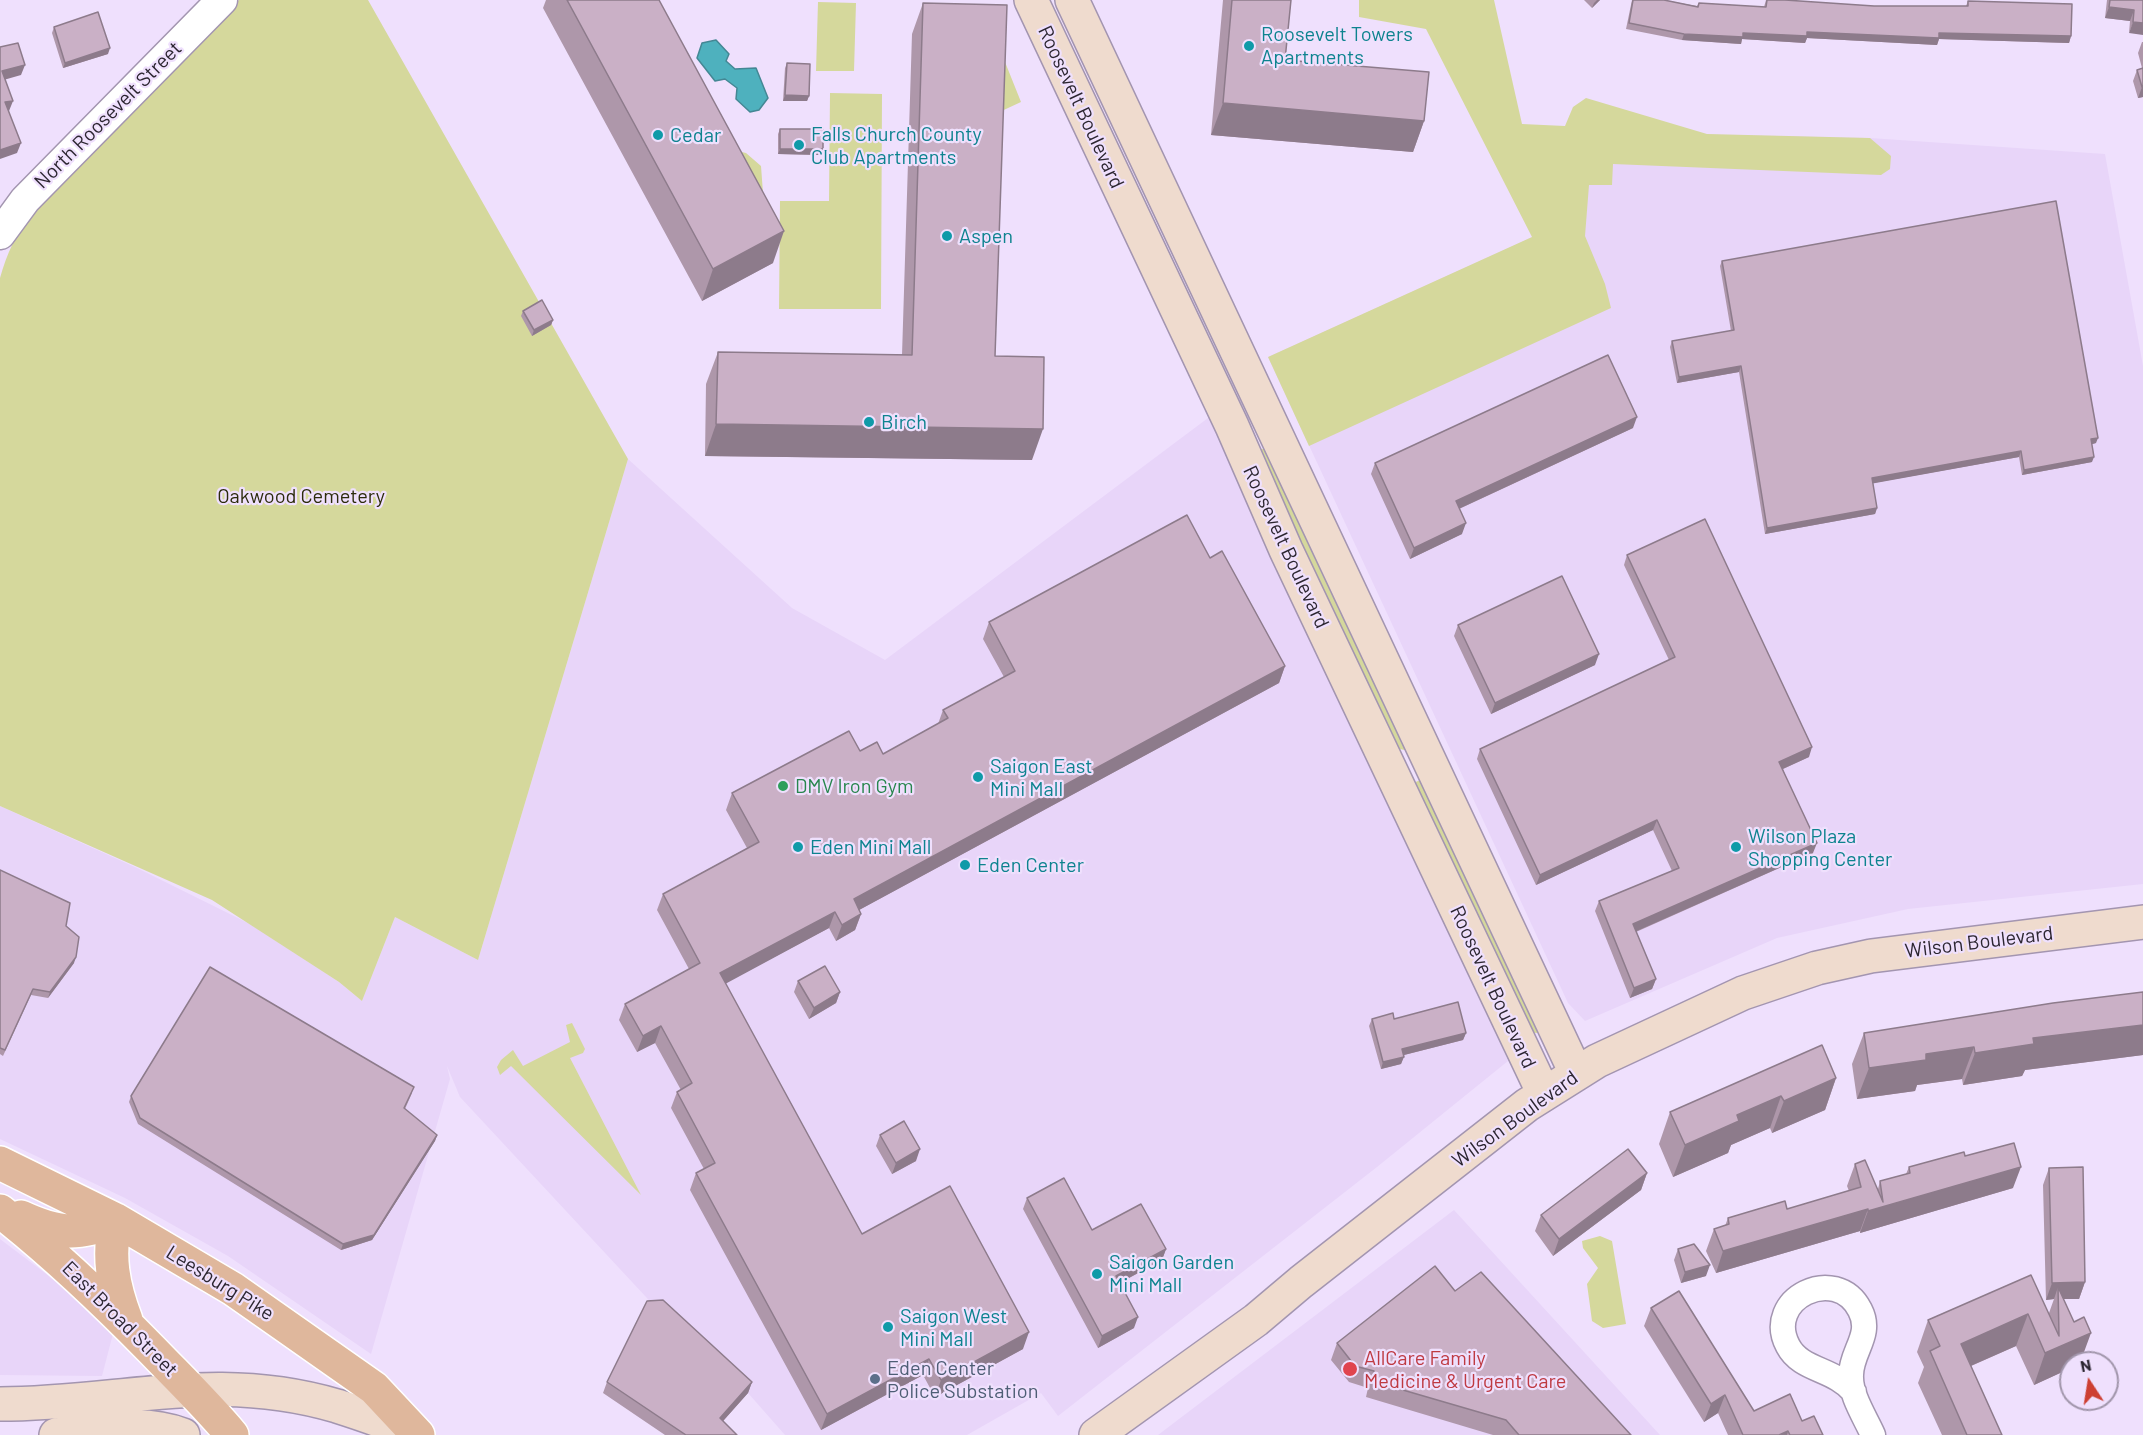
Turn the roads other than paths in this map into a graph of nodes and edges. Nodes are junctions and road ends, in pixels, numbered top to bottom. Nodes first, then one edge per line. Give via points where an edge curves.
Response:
1 (222, 0) edge
2 (1031, 0) edge
3 (1072, 0) edge
4 (0, 234) edge
5 (2143, 922) edge
6 (1576, 1073) junction
7 (1544, 1094) junction
8 (0, 1163) edge
9 (0, 1209) edge
10 (116, 1220) junction
11 (129, 1326) junction
12 (189, 1389) junction
13 (1854, 1392) dead end
14 (0, 1404) edge
15 (56, 1435) edge
16 (183, 1435) edge
17 (232, 1435) edge
18 (410, 1435) edge
19 (418, 1435) edge
20 (1096, 1435) edge
21 (1873, 1435) edge

1 - 4 street, North Roosevelt Street via 25,200
2 - 7 main road, Roosevelt Boulevard
3 - 6 main road, Roosevelt Boulevard
5 - 6 main road, Wilson Boulevard via 1871,956 1817,968 1743,993
6 - 7 main road, Wilson Boulevard
7 - 20 main road, Wilson Boulevard via 1256,1320
8 - 10 main road, Leesburg Pike
9 - 10 main road via 64,1232 95,1228
9 - 11 main road, East Broad Street
10 - 11 main road via 111,1259 117,1294
10 - 19 main road, Leesburg Pike via 304,1336 374,1388
11 - 12 main road, East Broad Street
12 - 14 main road
12 - 17 main road, East Broad Street
12 - 18 main road via 250,1389 295,1395 364,1414
13 - 21 street
15 - 16 main road via 122,1427 153,1427

